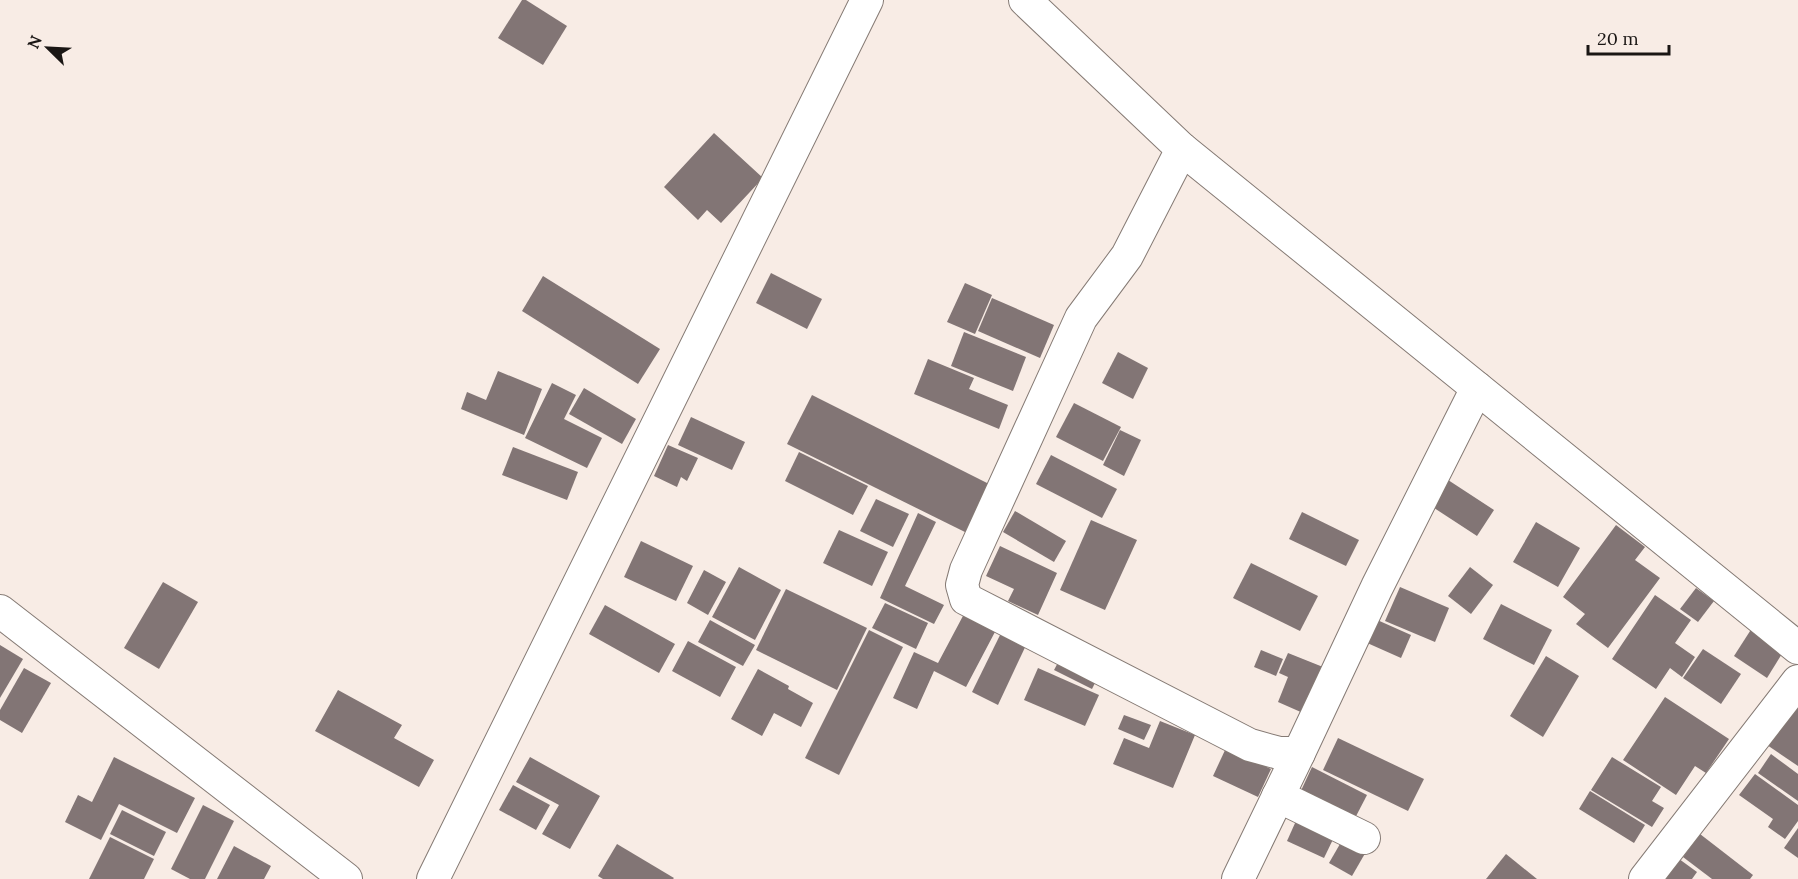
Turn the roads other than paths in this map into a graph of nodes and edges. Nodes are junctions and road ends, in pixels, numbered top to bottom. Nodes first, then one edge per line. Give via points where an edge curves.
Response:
1 (867, 0) edge
2 (1025, 0) edge
3 (1182, 149) junction
4 (1477, 388) junction
5 (0, 611) edge
6 (1798, 648) edge
7 (1798, 681) edge
8 (1299, 753) junction
9 (1278, 796) junction
10 (1365, 838) dead end
11 (346, 879) edge
12 (434, 879) edge
13 (1238, 879) edge
14 (1645, 879) edge

1 - 12 street
2 - 3 street
3 - 4 street
3 - 8 street via 1127,256 1081,318 966,570 963,593 966,600 1250,745 1279,753
4 - 6 street
4 - 8 street
5 - 11 street
7 - 14 street
8 - 9 street
9 - 10 street
9 - 13 street

